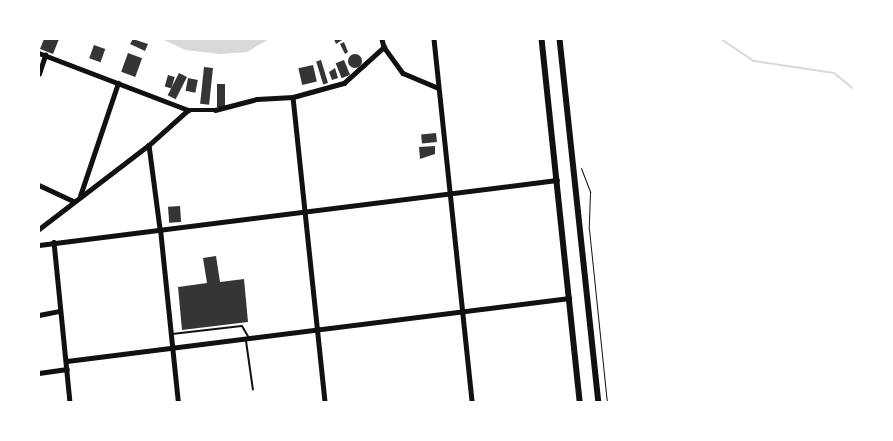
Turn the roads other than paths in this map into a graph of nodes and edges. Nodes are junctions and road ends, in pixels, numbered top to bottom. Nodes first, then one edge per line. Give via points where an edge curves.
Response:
1 (382, 39) edge
2 (434, 39) edge
3 (542, 39) edge
4 (560, 39) edge
5 (384, 47) junction
6 (39, 53) edge
7 (45, 56) junction
8 (39, 74) edge
9 (118, 83) junction
10 (438, 88) junction
11 (293, 97) junction
12 (188, 110) junction
13 (149, 145) junction
14 (557, 180) junction
15 (39, 185) edge
16 (450, 193) junction
17 (80, 197) junction
18 (74, 201) junction
19 (303, 212) junction
20 (39, 229) edge
21 (160, 229) junction
22 (54, 242) junction
23 (39, 245) edge
24 (569, 298) junction
25 (461, 310) junction
26 (60, 312) junction
27 (39, 315) edge
28 (316, 329) junction
29 (171, 334) junction
30 (247, 338) junction
31 (172, 348) junction
32 (67, 361) junction
33 (67, 369) junction
34 (39, 373) edge
35 (253, 390) dead end
36 (70, 402) edge
37 (178, 402) edge
38 (325, 402) edge
39 (472, 402) edge
40 (580, 402) edge
41 (599, 402) edge

1 - 5 street
2 - 10 street
3 - 14 main road
4 - 41 main road
5 - 10 street via 403,74
5 - 11 street via 344,83
6 - 7 street
7 - 8 street
7 - 9 street
9 - 12 street
9 - 17 street
10 - 16 street
11 - 12 street via 257,98 220,110
11 - 19 street
12 - 13 street
13 - 17 street
13 - 21 street
14 - 16 street
14 - 24 main road
15 - 18 street
16 - 19 street
16 - 25 street
17 - 18 street
18 - 20 street
19 - 21 street
19 - 28 street
21 - 22 street
21 - 29 street
22 - 23 street
22 - 26 street
24 - 25 street
24 - 40 main road
25 - 28 street
25 - 39 street
26 - 27 street
26 - 32 street
28 - 30 street
28 - 38 street
29 - 30 lane via 242,326
29 - 31 street
30 - 31 street
30 - 35 lane
31 - 32 street
31 - 37 street
32 - 33 street
33 - 34 street
33 - 36 street

